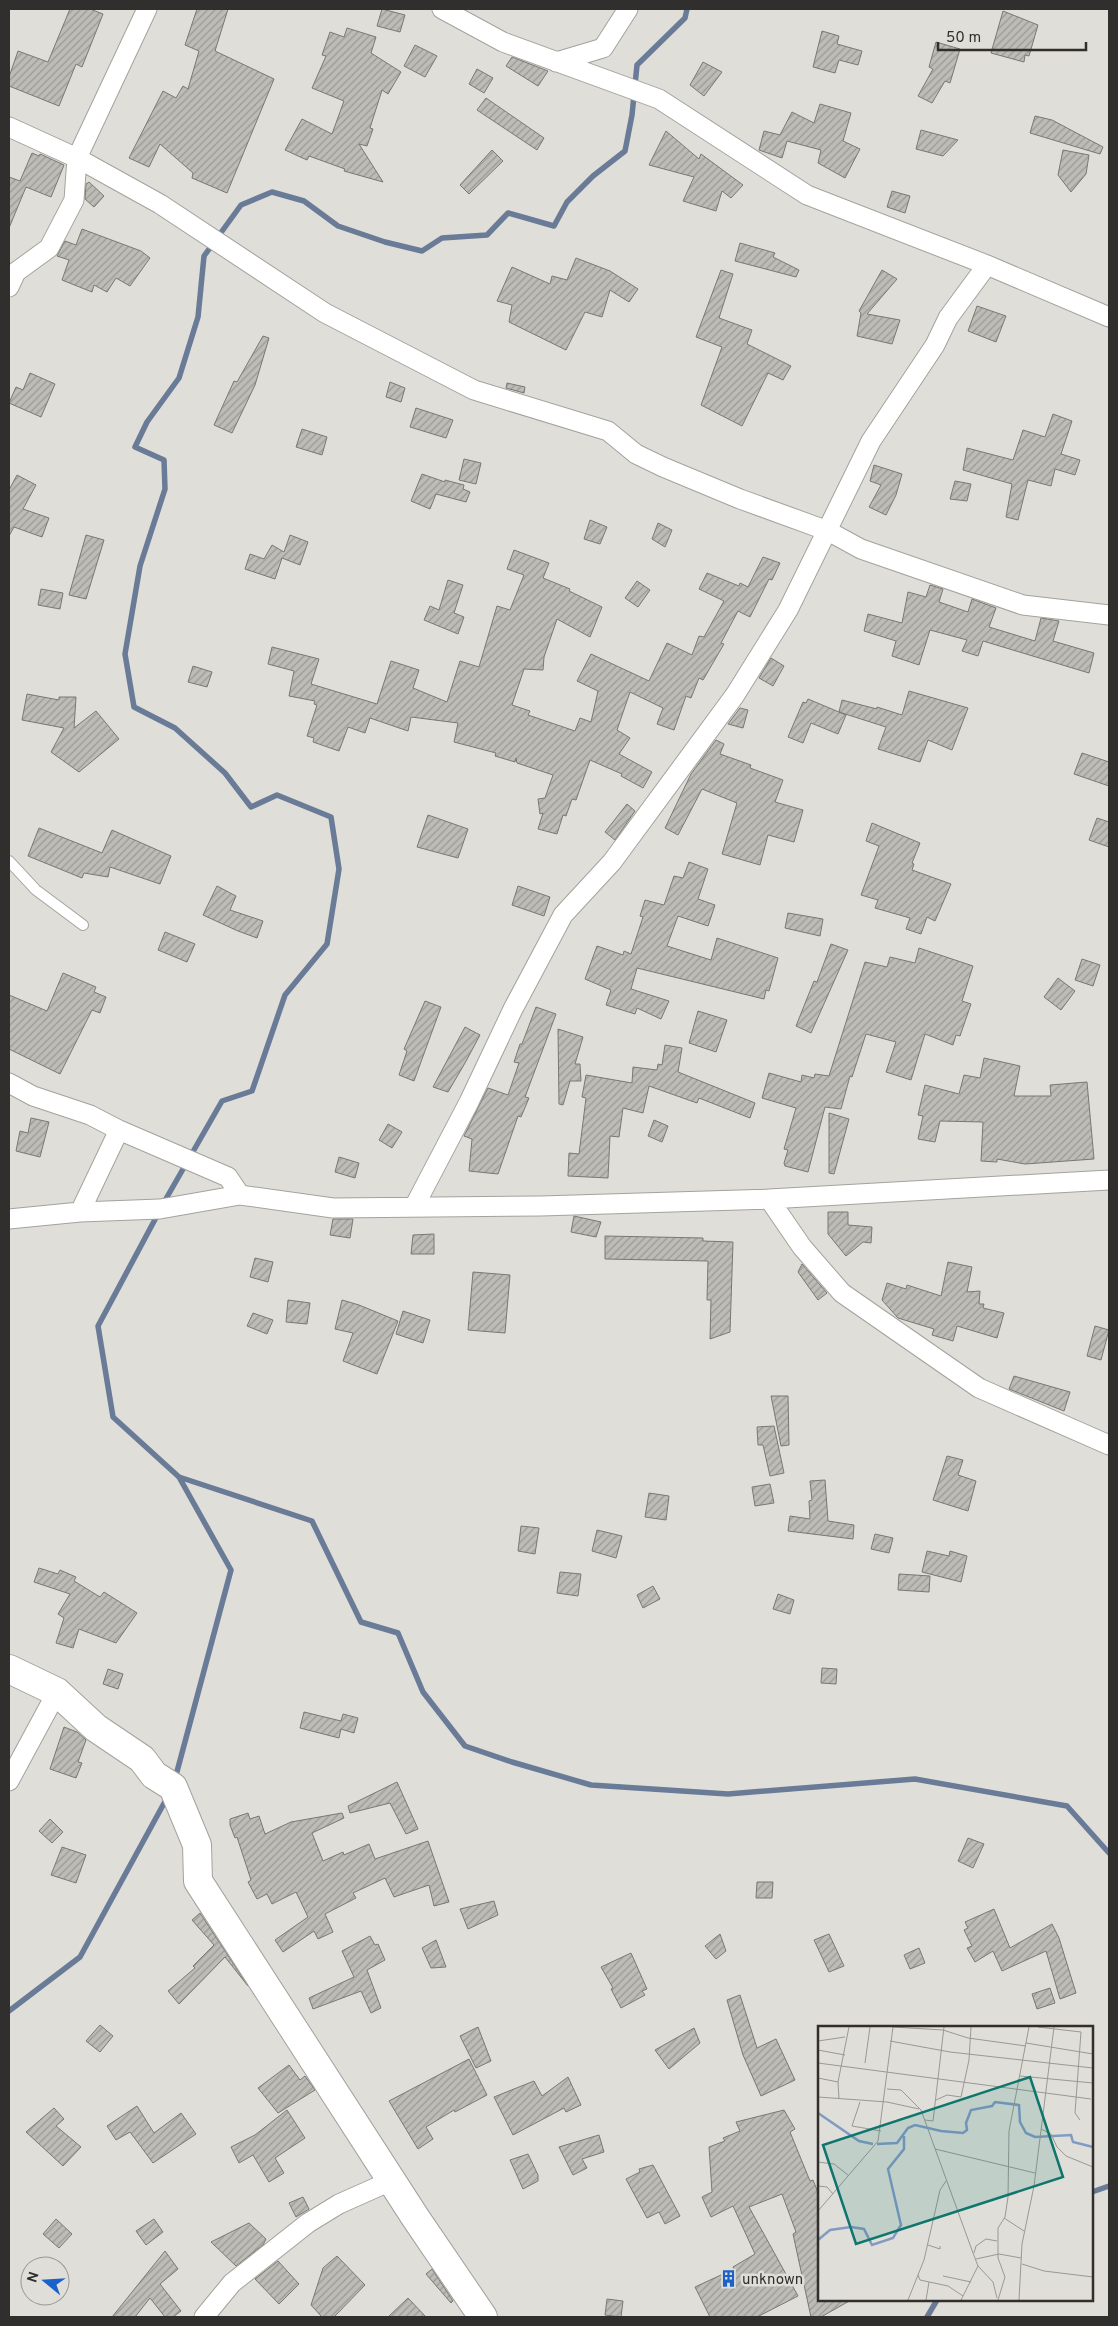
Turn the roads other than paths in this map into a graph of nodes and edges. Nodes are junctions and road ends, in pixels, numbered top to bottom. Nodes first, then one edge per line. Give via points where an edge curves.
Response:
1 (147, 9) edge
2 (442, 9) edge
3 (628, 9) edge
4 (556, 62) junction
5 (9, 127) edge
6 (77, 158) junction
7 (987, 265) junction
8 (9, 287) edge
9 (1109, 317) edge
10 (828, 531) junction
11 (1109, 615) edge
12 (9, 862) edge
13 (83, 925) dead end
14 (9, 1083) edge
15 (119, 1130) junction
16 (1109, 1180) edge
17 (240, 1194) junction
18 (769, 1199) junction
19 (414, 1207) junction
20 (80, 1212) junction
21 (9, 1219) edge
22 (1109, 1445) edge
23 (9, 1669) edge
24 (57, 1692) junction
25 (9, 1781) edge
26 (393, 2180) junction
27 (204, 2317) edge
28 (483, 2317) edge

1 - 6 street
2 - 4 street via 503,42
3 - 4 street via 603,48
4 - 7 street via 659,99 806,195
5 - 6 street
6 - 8 street via 74,200 49,248 16,272
6 - 10 street via 160,204 324,313 474,390 608,431 636,454 740,499
7 - 9 street
7 - 10 street via 948,318 935,346 871,441
10 - 11 street via 861,549 1023,605
10 - 19 street via 788,610 736,695 612,862 564,915
12 - 13 lane via 36,890
14 - 15 street via 33,1096 90,1115
15 - 17 street via 228,1177
15 - 20 street
16 - 18 street
17 - 19 street via 333,1208
17 - 20 street via 160,1210
18 - 19 street
18 - 22 street via 802,1247 842,1293 979,1388
20 - 21 street
23 - 24 street
24 - 25 street
24 - 26 street via 96,1728 142,1759 154,1775 173,1788 197,1845 198,1882
26 - 27 street via 339,2204 308,2223 232,2283
26 - 28 street

